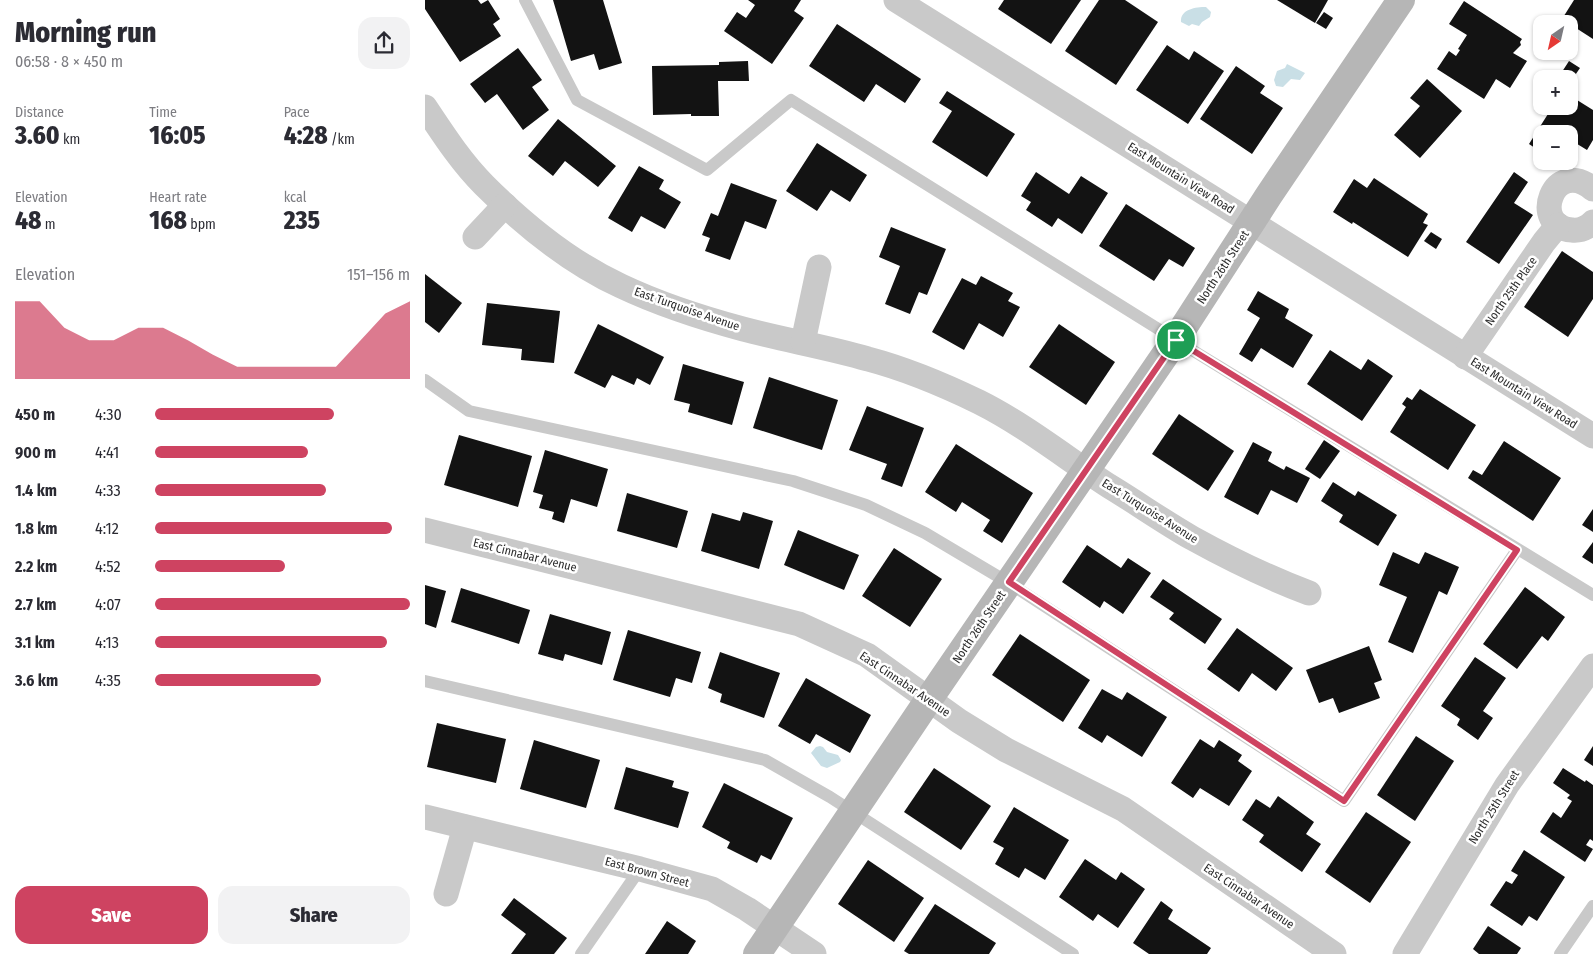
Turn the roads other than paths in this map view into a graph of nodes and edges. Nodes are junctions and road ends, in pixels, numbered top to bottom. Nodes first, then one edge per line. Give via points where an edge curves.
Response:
1 (525, 0) edge
2 (896, 0) edge
3 (1401, 0) edge
4 (425, 107) edge
5 (1593, 188) edge
6 (505, 205) junction
7 (1593, 222) edge
8 (1251, 223) junction
9 (1558, 225) junction
10 (475, 237) dead end
11 (819, 267) dead end
12 (1176, 340) junction
13 (803, 342) junction
14 (1465, 357) junction
15 (425, 380) edge
16 (1593, 436) edge
17 (1086, 470) junction
18 (425, 530) edge
19 (1517, 550) junction
20 (1009, 582) junction
21 (1309, 593) dead end
22 (1593, 595) edge
23 (1593, 666) edge
24 (425, 681) edge
25 (929, 699) junction
26 (853, 812) junction
27 (425, 818) edge
28 (465, 827) junction
29 (640, 869) junction
30 (446, 894) dead end
31 (1593, 906) edge
32 (775, 928) junction
33 (581, 954) edge
34 (757, 954) edge
35 (814, 954) edge
36 (1073, 954) edge
37 (1334, 954) edge
38 (1405, 954) edge
39 (1560, 954) edge

1 - 12 lane via 577,100 707,170 791,100
2 - 8 street, East Mountain View Road
3 - 8 street, North 26th Street
4 - 6 street, East Turquoise Avenue via 482,184
5 - 9 street via 1575,180 1556,187 1550,196 1549,207 1551,217
6 - 10 street
6 - 13 street, East Turquoise Avenue via 530,228 620,286 684,311 743,329
7 - 9 street via 1578,231
8 - 12 street, North 26th Street
8 - 14 street, East Mountain View Road
9 - 14 street, North 25th Place
11 - 13 street
12 - 17 street, North 26th Street
12 - 19 lane
13 - 17 street, East Turquoise Avenue via 870,359 950,388 1024,428
14 - 16 street, East Mountain View Road
15 - 20 lane via 469,412 793,481 866,505 925,533
17 - 20 street, North 26th Street
17 - 21 street, East Turquoise Avenue via 1192,538 1274,580
18 - 25 street, East Cinnabar Avenue via 799,624 867,655
19 - 20 lane via 1344,801
19 - 22 lane
20 - 25 street, North 26th Street
23 - 38 street, North 25th Street via 1507,785
24 - 26 lane via 765,760
25 - 26 street, North 26th Street
25 - 37 street, East Cinnabar Avenue via 1006,750 1123,809
26 - 32 street, North 26th Street
26 - 36 lane
27 - 28 street, East Brown Street
28 - 29 street, East Brown Street
28 - 30 street
29 - 32 street, East Brown Street via 712,889
29 - 33 lane
31 - 39 lane
32 - 34 street, North 26th Street
32 - 35 street, East Brown Street

